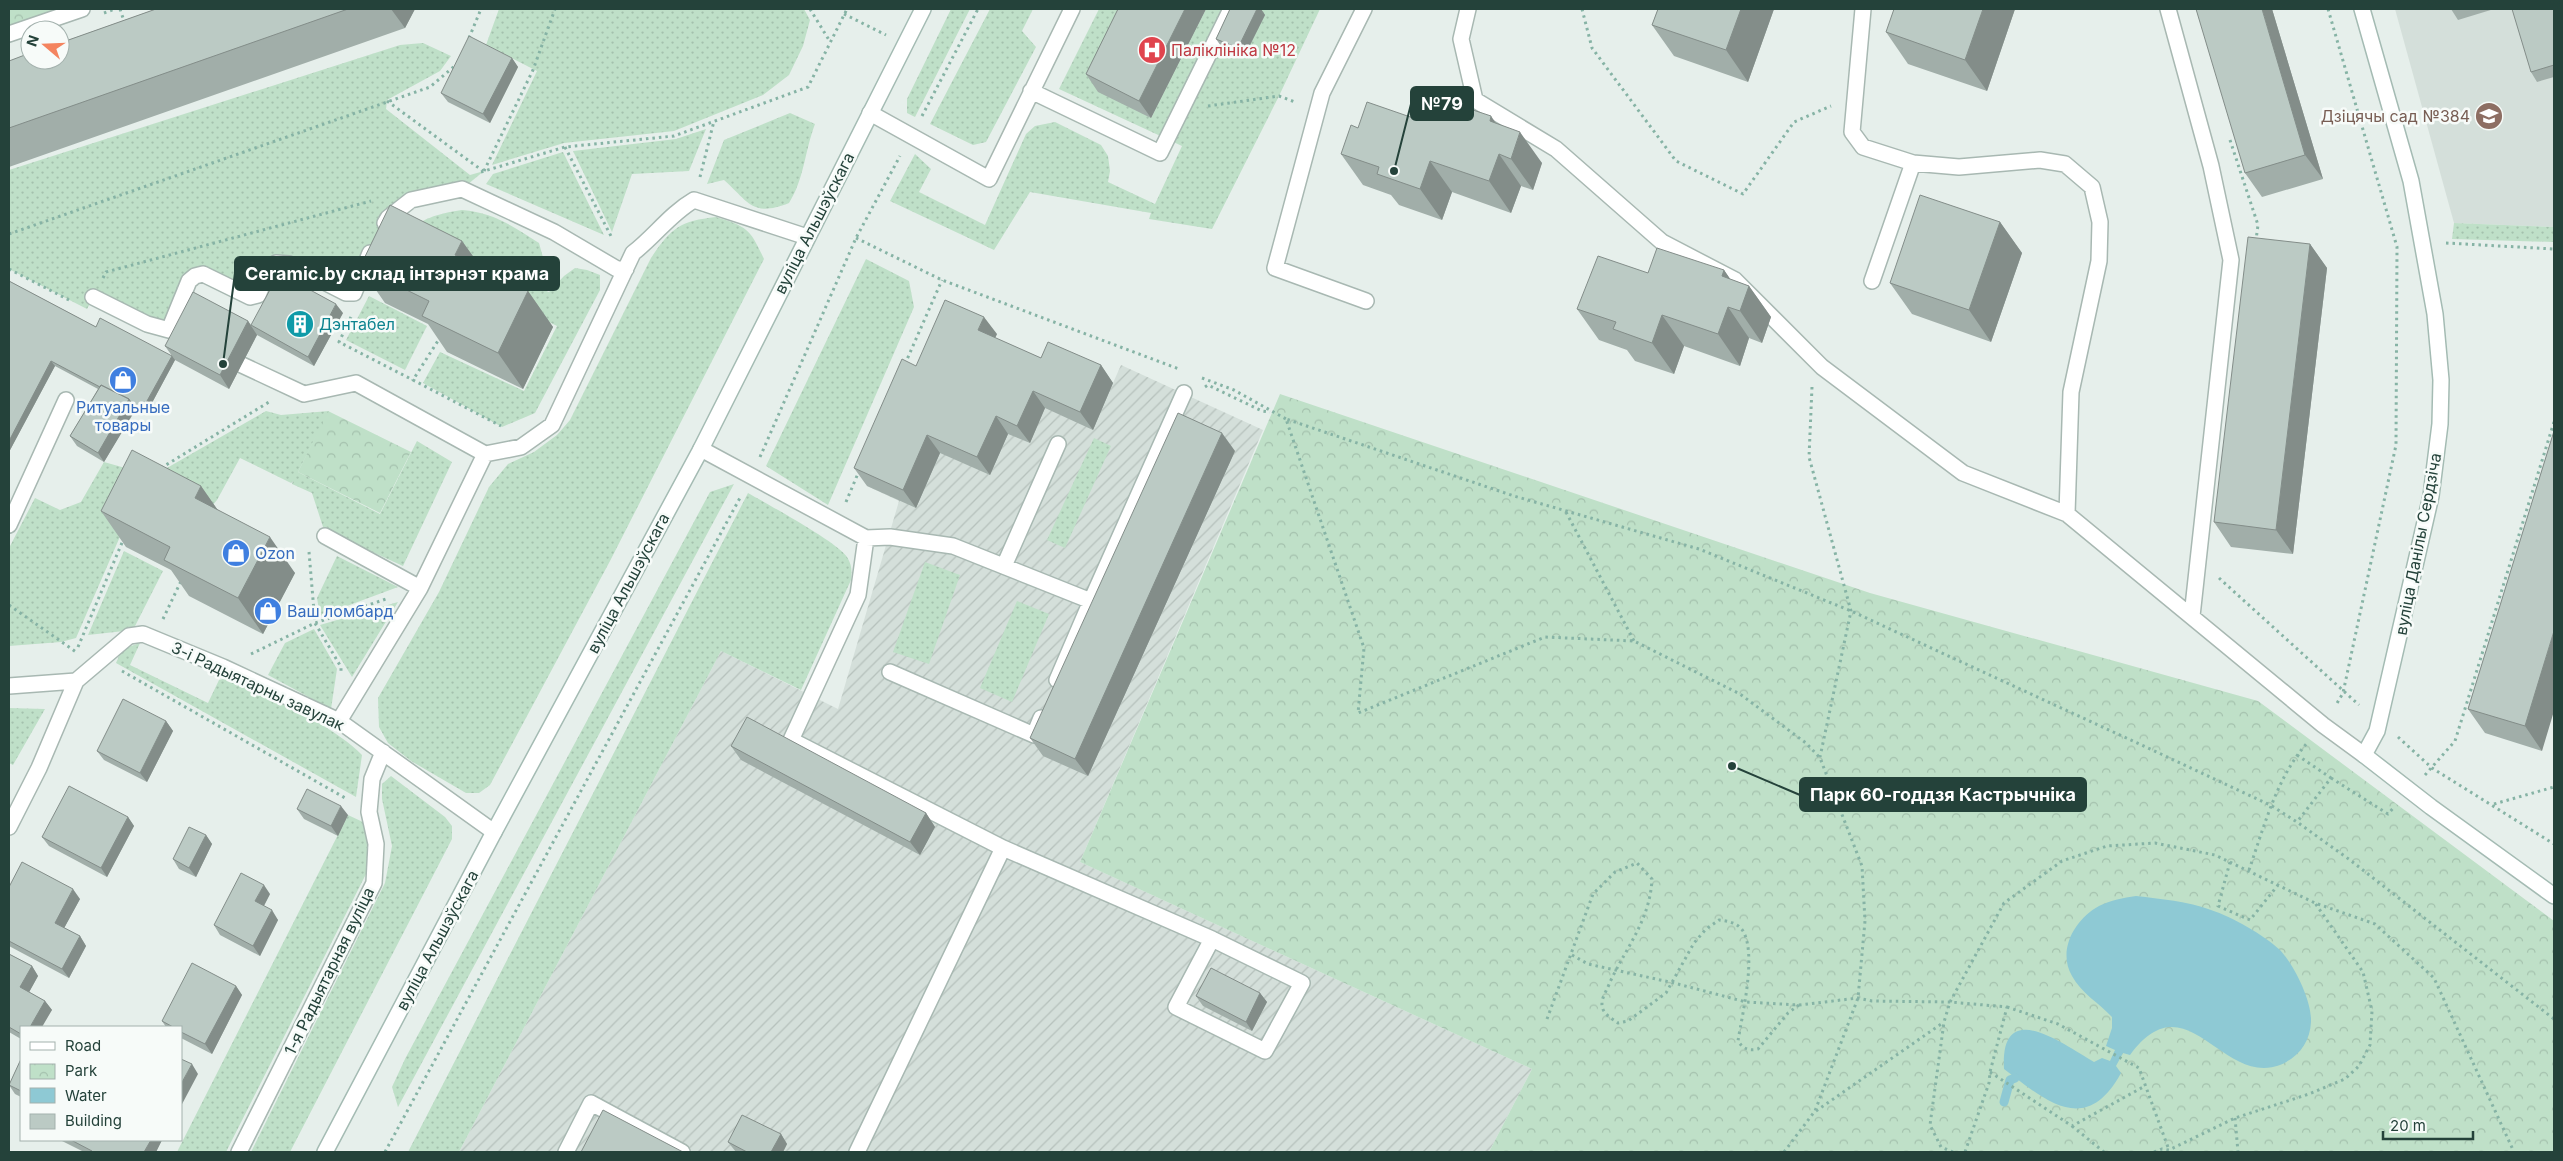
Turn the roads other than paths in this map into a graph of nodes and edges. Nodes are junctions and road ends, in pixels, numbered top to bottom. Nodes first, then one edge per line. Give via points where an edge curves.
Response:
1 (82, 9) edge
2 (923, 9) edge
3 (1072, 9) edge
4 (1230, 9) edge
5 (1364, 9) edge
6 (1468, 9) edge
7 (1863, 9) edge
8 (2168, 9) edge
9 (2362, 9) edge
10 (9, 34) edge
11 (1031, 91) junction
12 (870, 113) junction
13 (1913, 163) junction
14 (807, 237) junction
15 (626, 269) junction
16 (1872, 281) dead end
17 (94, 297) road end
18 (1366, 301) dead end
19 (242, 365) dead end
20 (1184, 393) road end
21 (66, 400) dead end
22 (1058, 444) dead end
23 (701, 449) junction
24 (485, 454) junction
25 (2067, 514) junction
26 (9, 525) edge
27 (324, 536) dead end
28 (866, 538) junction
29 (1004, 566) junction
30 (420, 588) junction
31 (1091, 601) junction
32 (2192, 616) junction
33 (890, 672) dead end
34 (76, 681) junction
35 (9, 686) edge
36 (1053, 691) edge
37 (1045, 708) edge
38 (339, 721) junction
39 (383, 752) junction
40 (2364, 755) junction
41 (9, 827) edge
42 (494, 832) junction
43 (1003, 848) junction
44 (2554, 896) edge
45 (1212, 939) junction
46 (239, 1152) edge
47 (325, 1152) edge
48 (566, 1152) edge
49 (682, 1152) edge
50 (857, 1152) edge

1 - 10 street
2 - 12 street, вуліца Альшэўскага
3 - 11 street
4 - 11 street via 1160,153
5 - 18 street via 1322,93 1276,268
6 - 25 street via 1461,39 1475,100 1556,149 1662,242 1734,280 1813,358 1963,474
7 - 13 street via 1852,132 1863,147
8 - 32 street via 2211,166 2231,260
9 - 40 street, вуліца Данілы Сердзіча via 2411,182 2435,314 2441,380 2440,424 2430,496 2377,731
11 - 12 street via 989,179
12 - 14 street, вуліца Альшэўскага
13 - 16 street
13 - 25 street via 1959,167 2040,160 2065,164 2092,186 2100,222 2098,261 2071,392
14 - 15 street via 694,200 677,210 651,239 633,253
14 - 23 street, вуліца Альшэўскага
15 - 17 street via 617,269 554,232 462,189 411,200 388,218 354,293 346,293 289,264 276,263 269,269 258,295 250,297 203,274 189,281 169,330 147,324
15 - 24 street via 552,425 520,447
19 - 24 street via 304,394 356,383
20 - 31 street
21 - 26 street
22 - 29 street
23 - 28 street
23 - 42 street, вуліца Альшэўскага
24 - 30 street
25 - 32 street
27 - 30 street
28 - 29 street via 890,537 953,546
28 - 43 street via 858,595 791,740
29 - 31 street
30 - 38 street
31 - 36 street
32 - 40 street
33 - 37 street via 1034,735
34 - 35 street
34 - 38 street, 3-і Радыятарны завулак via 129,636 143,634
34 - 41 street via 39,768
38 - 39 street, 3-і Радыятарны завулак
39 - 42 street, 3-і Радыятарны завулак
39 - 46 street, 1-я Радыятарная вуліца via 372,779 369,812 376,844 374,883
40 - 44 street
42 - 47 street, вуліца Альшэўскага
43 - 45 street
43 - 50 street
45 - 45 street via 1302,983 1265,1051 1176,1007
48 - 49 street via 591,1103

